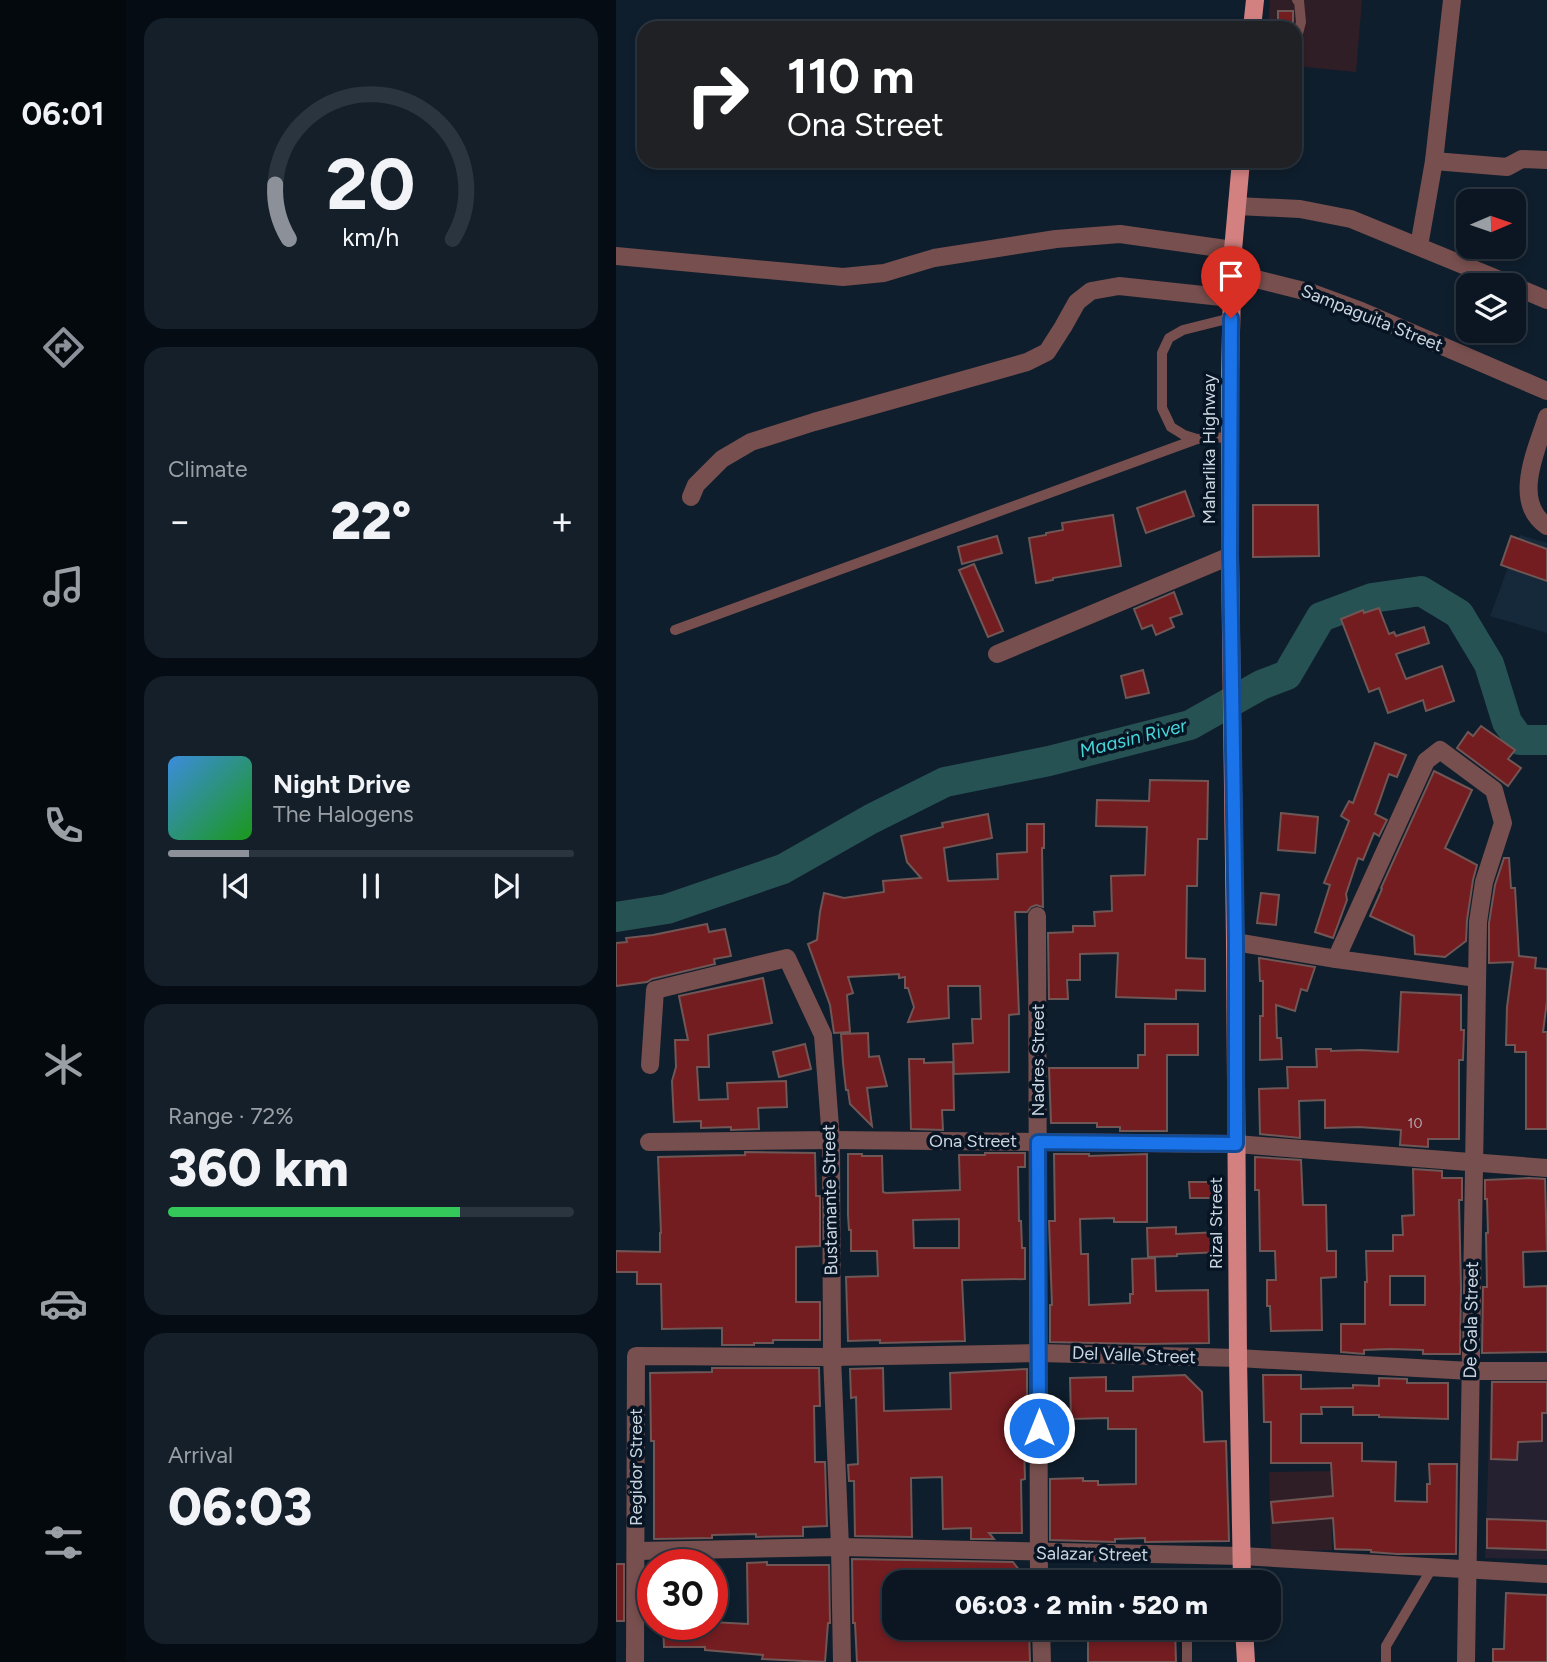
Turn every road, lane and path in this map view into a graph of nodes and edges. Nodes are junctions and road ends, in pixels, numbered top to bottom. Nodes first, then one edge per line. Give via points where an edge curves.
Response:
1 (1255, 0) edge
2 (1297, 0) edge
3 (1452, 0) edge
4 (1253, 21) edge
5 (1301, 21) edge
6 (1547, 160) edge
7 (1434, 161) junction
8 (1240, 168) edge
9 (1237, 206) junction
10 (1419, 246) junction
11 (1233, 250) junction
12 (616, 256) edge
13 (1232, 273) junction
14 (1482, 273) edge
15 (1526, 291) edge
16 (1231, 298) junction
17 (1547, 300) edge
18 (1231, 318) junction
19 (1547, 391) edge
20 (1547, 417) edge
21 (1230, 437) junction
22 (1198, 439) junction
23 (691, 498) dead end
24 (1547, 526) edge
25 (1230, 556) junction
26 (675, 630) dead end
27 (997, 654) dead end
28 (1233, 738) joint
29 (1037, 916) dead end
30 (1236, 942) junction
31 (1336, 959) junction
32 (1477, 978) junction
33 (650, 1065) dead end
34 (831, 1140) junction
35 (649, 1142) dead end
36 (1038, 1142) junction
37 (1236, 1144) junction
38 (1474, 1163) junction
39 (1547, 1168) edge
40 (1039, 1353) junction
41 (636, 1356) joint
42 (832, 1357) junction
43 (1238, 1358) junction
44 (1470, 1371) junction
45 (1547, 1371) edge
46 (840, 1548) junction
47 (636, 1551) junction
48 (1038, 1553) junction
49 (1241, 1556) junction
50 (1432, 1568) junction
51 (1039, 1570) edge
52 (1242, 1570) edge
53 (1467, 1570) junction
54 (1547, 1574) edge
55 (1041, 1640) edge
56 (1186, 1640) edge
57 (1245, 1640) edge
58 (635, 1662) edge
59 (842, 1662) edge
60 (1042, 1662) edge
61 (1187, 1662) edge
62 (1246, 1662) edge
63 (1386, 1662) edge
64 (1466, 1662) edge

1 - 4 main road
2 - 5 lane
3 - 7 street
6 - 7 street via 1522,159 1507,167
7 - 10 street
8 - 9 main road, Maharlika Highway
9 - 10 street via 1300,209 1351,219
9 - 11 main road, Maharlika Highway
10 - 14 street
11 - 12 street via 1120,234 1056,239 843,277
11 - 13 main road, Maharlika Highway
13 - 16 main road, Maharlika Highway
13 - 19 street, Sampaguita Street via 1361,311
15 - 17 street
16 - 18 main road, Maharlika Highway
16 - 23 street via 1144,287 1091,291 1077,302 1047,352 1027,362 751,442 722,459 696,485
18 - 21 main road, Maharlika Highway
18 - 22 lane via 1183,330 1169,338 1162,353 1162,408 1171,427
20 - 24 street via 1528,484 1531,508
21 - 22 lane
21 - 25 main road, Maharlika Highway
22 - 26 lane
25 - 27 street
25 - 28 main road, Maharlika Highway
28 - 30 main road, Rizal Street
29 - 36 street, Nadres Street
30 - 31 street
30 - 37 main road, Rizal Street
31 - 32 street
31 - 32 street, De Gala Street via 1426,761 1440,750 1494,790 1503,823 1484,882
32 - 38 street, De Gala Street
33 - 34 street, Bustamante Street via 655,990 787,958 823,1034
34 - 35 street, Ona Street
34 - 36 street, Ona Street
34 - 42 street, Bustamante Street
36 - 37 street, Ona Street
36 - 40 street, Nadres Street
37 - 38 street, Ona Street
37 - 43 main road, Rizal Street
38 - 39 street, Ona Street
38 - 44 street, De Gala Street
40 - 42 street, Del Valle Street
40 - 43 street, Del Valle Street
40 - 48 street, Nadres Street
41 - 42 street, Del Valle Street
41 - 47 street, Regidor Street
42 - 46 street, Bustamante Street
43 - 44 street, Del Valle Street
43 - 49 main road, Rizal Street
44 - 45 street, Del Valle Street
44 - 53 street, De Gala Street
46 - 47 street, Salazar Street
46 - 48 street, Salazar Street
46 - 59 street, Bustamante Street
47 - 58 street, Regidor Street
48 - 49 street, Salazar Street
48 - 51 street, Nadres Street
49 - 50 street, Salazar Street
49 - 52 main road, Rizal Street
50 - 53 street, Salazar Street
50 - 63 lane via 1386,1646
53 - 54 street, Salazar Street
53 - 64 street, De Gala Street
55 - 60 street
56 - 61 lane
57 - 62 main road

